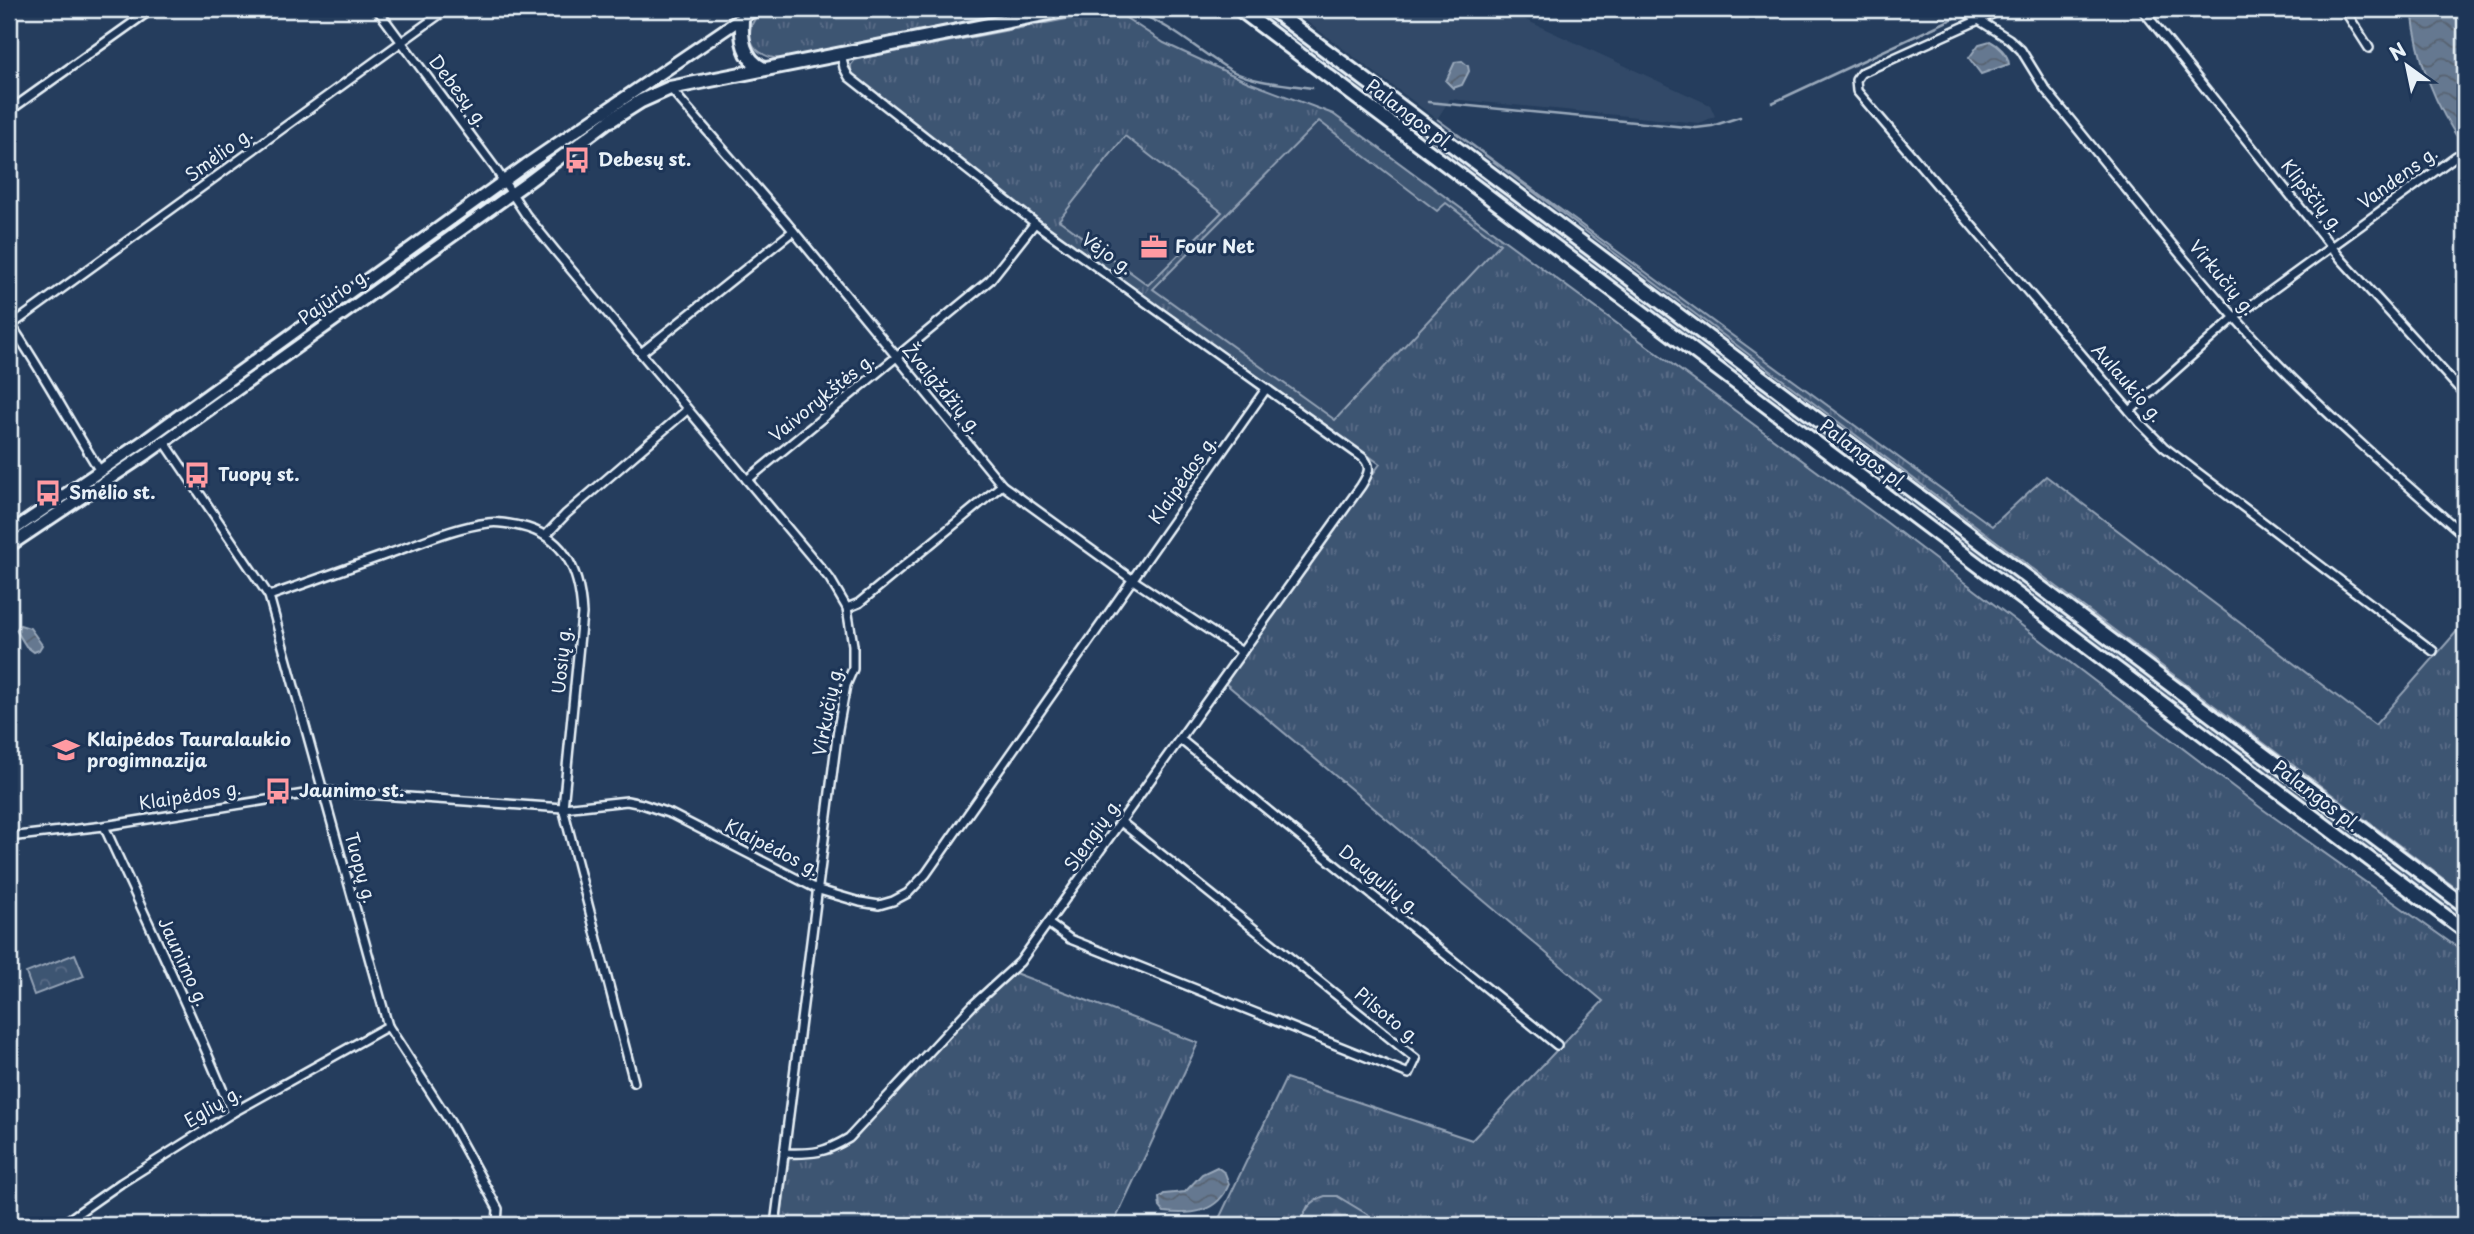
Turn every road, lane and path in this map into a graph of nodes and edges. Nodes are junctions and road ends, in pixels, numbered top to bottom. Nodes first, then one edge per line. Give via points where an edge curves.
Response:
1 (152, 9) edge
2 (377, 9) edge
3 (447, 9) edge
4 (1069, 9) edge
5 (1238, 9) edge
6 (1272, 9) edge
7 (1961, 9) edge
8 (2003, 9) edge
9 (2142, 9) edge
10 (2344, 9) edge
11 (748, 12) edge
12 (1979, 20) junction
13 (402, 42) junction
14 (2369, 48) dead end
15 (841, 52) junction
16 (672, 67) junction
17 (762, 68) junction
18 (670, 88) junction
19 (9, 111) edge
20 (611, 120) junction
21 (2456, 156) dead end
22 (504, 181) junction
23 (512, 193) junction
24 (1035, 223) junction
25 (793, 231) junction
26 (2332, 245) junction
27 (2235, 317) junction
28 (10, 326) edge
29 (641, 354) junction
30 (895, 358) junction
31 (1266, 389) junction
32 (2465, 395) edge
33 (687, 410) junction
34 (2130, 411) junction
35 (164, 441) junction
36 (1369, 468) joint
37 (100, 471) junction
38 (747, 480) junction
39 (1002, 485) junction
40 (9, 533) edge
41 (546, 535) junction
42 (2465, 536) edge
43 (9, 546) edge
44 (1133, 580) junction
45 (269, 596) junction
46 (846, 608) junction
47 (2433, 651) dead end
48 (1242, 652) junction
49 (1181, 740) junction
50 (323, 791) junction
51 (564, 808) junction
52 (1121, 822) junction
53 (104, 825) junction
54 (9, 837) edge
55 (819, 890) junction
56 (2465, 906) edge
57 (1049, 924) junction
58 (2465, 931) edge
59 (388, 1026) junction
60 (1557, 1045) dead end
61 (634, 1082) dead end
62 (232, 1113) junction
63 (784, 1153) junction
64 (61, 1225) edge
65 (497, 1225) edge
66 (775, 1225) edge

1 - 19 street
2 - 13 street, Debesų g.
3 - 13 street, Smėlio g.
4 - 15 highway
5 - 58 highway, Palangos pl.
6 - 56 highway, Palangos pl.
7 - 12 street, Virkučių g.
8 - 12 street
9 - 26 street, Klipščių g.
10 - 14 street
11 - 16 main road, Pajūrio g.
11 - 17 highway via 743,39 746,53 751,63
12 - 27 street, Virkučių g. via 2021,50 2045,89
12 - 34 street, Aulaukio g. via 1861,73 1857,91
13 - 22 street, Debesų g.
13 - 28 street, Smėlio g.
15 - 17 highway
15 - 24 street, Vėjo g. via 849,78
16 - 20 main road, Pajūrio g.
16 - 22 main road, Pajūrio g.
17 - 18 highway
18 - 20 highway
18 - 25 street, Žvaigždžių g.
20 - 23 main road, Pajūrio g.
21 - 26 street, Vandens g.
22 - 23 street, Debesų g.
22 - 37 main road, Pajūrio g.
23 - 29 street, Virkučių g.
23 - 35 main road, Pajūrio g.
24 - 30 street, Vaivorykštės g. via 990,280
24 - 31 street, Vėjo g.
25 - 29 street
25 - 30 street, Žvaigždžių g.
26 - 27 street, Vandens g.
26 - 32 street, Klipščių g.
27 - 34 street, Vandens g.
27 - 42 street, Virkučių g. via 2355,439
28 - 37 street
29 - 33 street, Virkučių g.
30 - 38 street, Vaivorykštės g.
30 - 39 street, Žvaigždžių g.
31 - 36 street, Vėjo g. via 1362,457
31 - 44 street, Klaipėdos g.
33 - 38 street, Virkučių g.
33 - 41 street
34 - 47 street, Aulaukio g. via 2164,447
35 - 43 main road, Pajūrio g.
35 - 45 street, Tuopų g.
36 - 48 street, Slengių g. via 1361,486
37 - 40 main road, Pajūrio g.
38 - 46 street, Virkučių g. via 830,579
39 - 44 street, Žvaigždžių g.
39 - 46 street via 859,603
41 - 45 street via 500,523 470,526
41 - 51 street, Uosių g. via 571,565 582,600
44 - 48 street, Žvaigždžių g.
44 - 55 street, Klaipėdos g. via 926,874 908,893 879,905
45 - 50 street, Tuopų g.
46 - 55 street, Virkučių g. via 853,669 838,729
48 - 49 street, Slengių g.
49 - 52 street, Slengių g.
49 - 60 street, Daugulių g.
50 - 51 street, Klaipėdos g.
50 - 53 street, Klaipėdos g.
50 - 59 street, Tuopų g.
51 - 55 street, Klaipėdos g. via 615,801 642,804 671,814
51 - 61 street, Uosių g.
52 - 57 street, Slengių g.
52 - 57 street, Pilsoto g. via 1416,1059 1409,1074 1070,939
53 - 54 street, Klaipėdos g.
53 - 62 street, Jaunimo g.
55 - 63 street, Virkučių g.
57 - 63 street, Slengių g. via 1020,962 965,1013 849,1138 828,1151
59 - 62 street, Eglių g.
59 - 65 street, Tuopų g. via 450,1122 498,1209
62 - 64 street, Eglių g.
63 - 66 street, Virkučių g.

